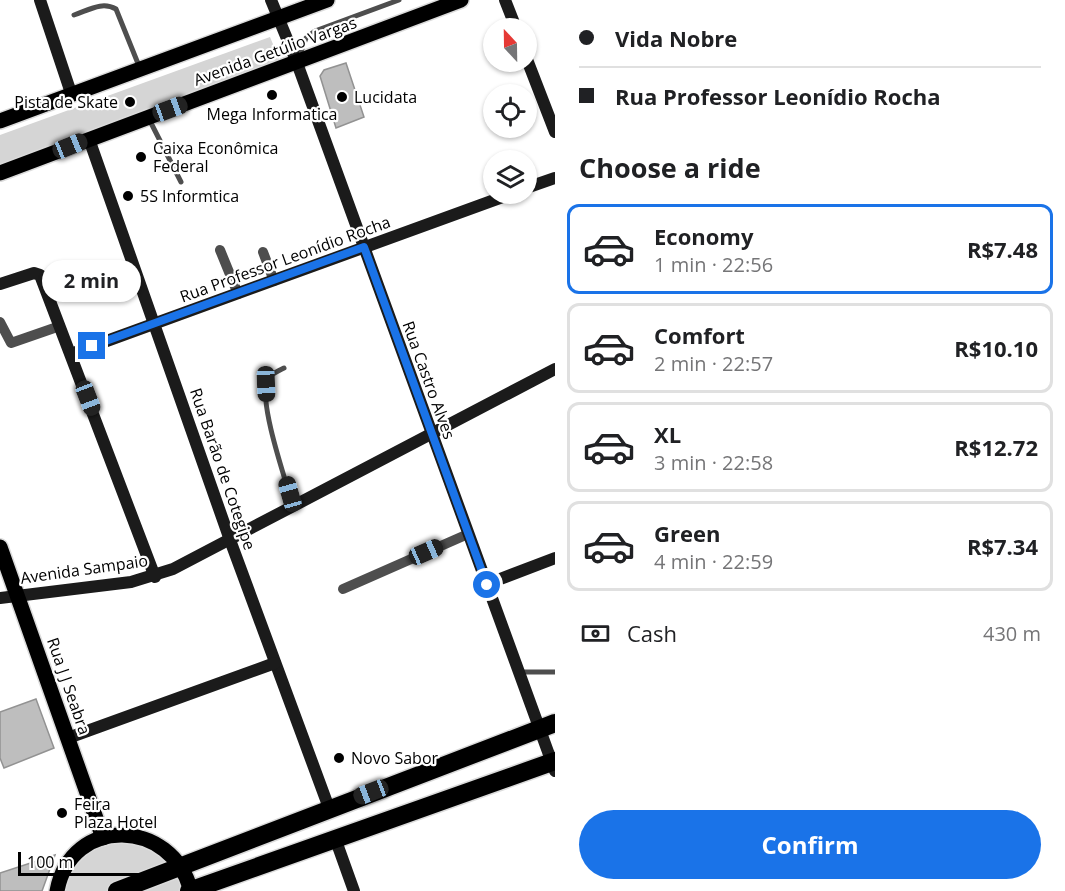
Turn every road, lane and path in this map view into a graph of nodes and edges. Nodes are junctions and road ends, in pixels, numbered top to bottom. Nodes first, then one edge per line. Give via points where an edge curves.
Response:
1 (40, 0) edge
2 (271, 0) edge
3 (327, 0) edge
4 (399, 0) edge
5 (461, 0) edge
6 (505, 0) edge
7 (74, 15) dead end
8 (277, 18) junction
9 (512, 18) edge
10 (297, 63) junction
11 (140, 68) junction
12 (532, 72) edge
13 (71, 93) junction
14 (149, 117) junction
15 (0, 121) edge
16 (555, 132) edge
17 (88, 139) junction
18 (0, 173) edge
19 (555, 178) edge
20 (181, 182) dead end
21 (537, 184) edge
22 (483, 204) edge
23 (364, 247) junction
24 (220, 250) dead end
25 (263, 252) dead end
26 (274, 281) junction
27 (0, 284) edge
28 (238, 294) junction
29 (0, 322) edge
30 (156, 324) junction
31 (60, 326) junction
32 (71, 354) junction
33 (284, 369) dead end
34 (555, 369) edge
35 (430, 433) junction
36 (293, 506) junction
37 (468, 534) junction
38 (230, 540) junction
39 (0, 547) edge
40 (555, 558) edge
41 (155, 577) junction
42 (487, 585) junction
43 (343, 589) dead end
44 (18, 596) junction
45 (0, 598) edge
46 (275, 663) junction
47 (519, 672) junction
48 (555, 672) edge
49 (548, 726) edge
50 (68, 738) junction
51 (554, 765) edge
52 (329, 808) junction
53 (103, 838) junction
54 (335, 838) junction
55 (181, 867) junction
56 (57, 891) edge
57 (117, 891) edge
58 (190, 891) edge
59 (354, 891) edge

1 - 13 street
2 - 8 street, Rua Castro Alves
3 - 8 main road, Avenida Getúlio Vargas
4 - 10 lane via 315,31 306,38
5 - 10 main road, Avenida Getúlio Vargas
6 - 9 street
7 - 11 lane via 98,6 116,9
8 - 10 street, Rua Castro Alves
8 - 11 main road, Avenida Getúlio Vargas
10 - 14 main road, Avenida Getúlio Vargas
10 - 23 street, Rua Castro Alves
11 - 13 main road, Avenida Getúlio Vargas
12 - 16 street
13 - 15 main road, Avenida Getúlio Vargas
14 - 17 main road, Avenida Getúlio Vargas
14 - 20 lane
17 - 18 main road, Avenida Getúlio Vargas
17 - 30 street, Rua Barão de Cotegipe
19 - 21 street
22 - 23 street, Rua Professor Leonídio Rocha
23 - 26 street, Rua Professor Leonídio Rocha
23 - 35 street, Rua Castro Alves
24 - 28 street
25 - 26 street
26 - 28 street, Rua Professor Leonídio Rocha
27 - 31 street via 34,273 40,275
28 - 30 street, Rua Professor Leonídio Rocha
29 - 31 street via 10,343
30 - 32 street, Rua Professor Leonídio Rocha
30 - 38 street, Rua Barão de Cotegipe
31 - 32 street
32 - 41 street
33 - 36 lane via 272,374 266,384 266,398
34 - 35 street, Avenida Sampaio
35 - 36 street, Avenida Sampaio
35 - 37 street, Rua Castro Alves
36 - 38 street, Avenida Sampaio
37 - 42 street, Rua Castro Alves
37 - 43 street
38 - 41 street, Avenida Sampaio
38 - 46 street, Rua Barão de Cotegipe
39 - 44 main road, Rua J J Seabra
40 - 42 street
41 - 44 street, Avenida Sampaio
42 - 47 street, Rua Castro Alves
44 - 45 street, Avenida Sampaio
44 - 50 main road, Rua J J Seabra
46 - 50 street
46 - 52 street, Rua Barão de Cotegipe
47 - 48 lane
47 - 49 street, Rua Castro Alves
49 - 51 street, Rua Castro Alves
49 - 52 highway
50 - 53 main road, Rua J J Seabra
51 - 54 highway
52 - 55 highway
53 - 55 main road via 136,836 152,841 165,848
53 - 56 main road via 71,860
54 - 58 highway
54 - 59 street
55 - 57 highway
55 - 58 main road

